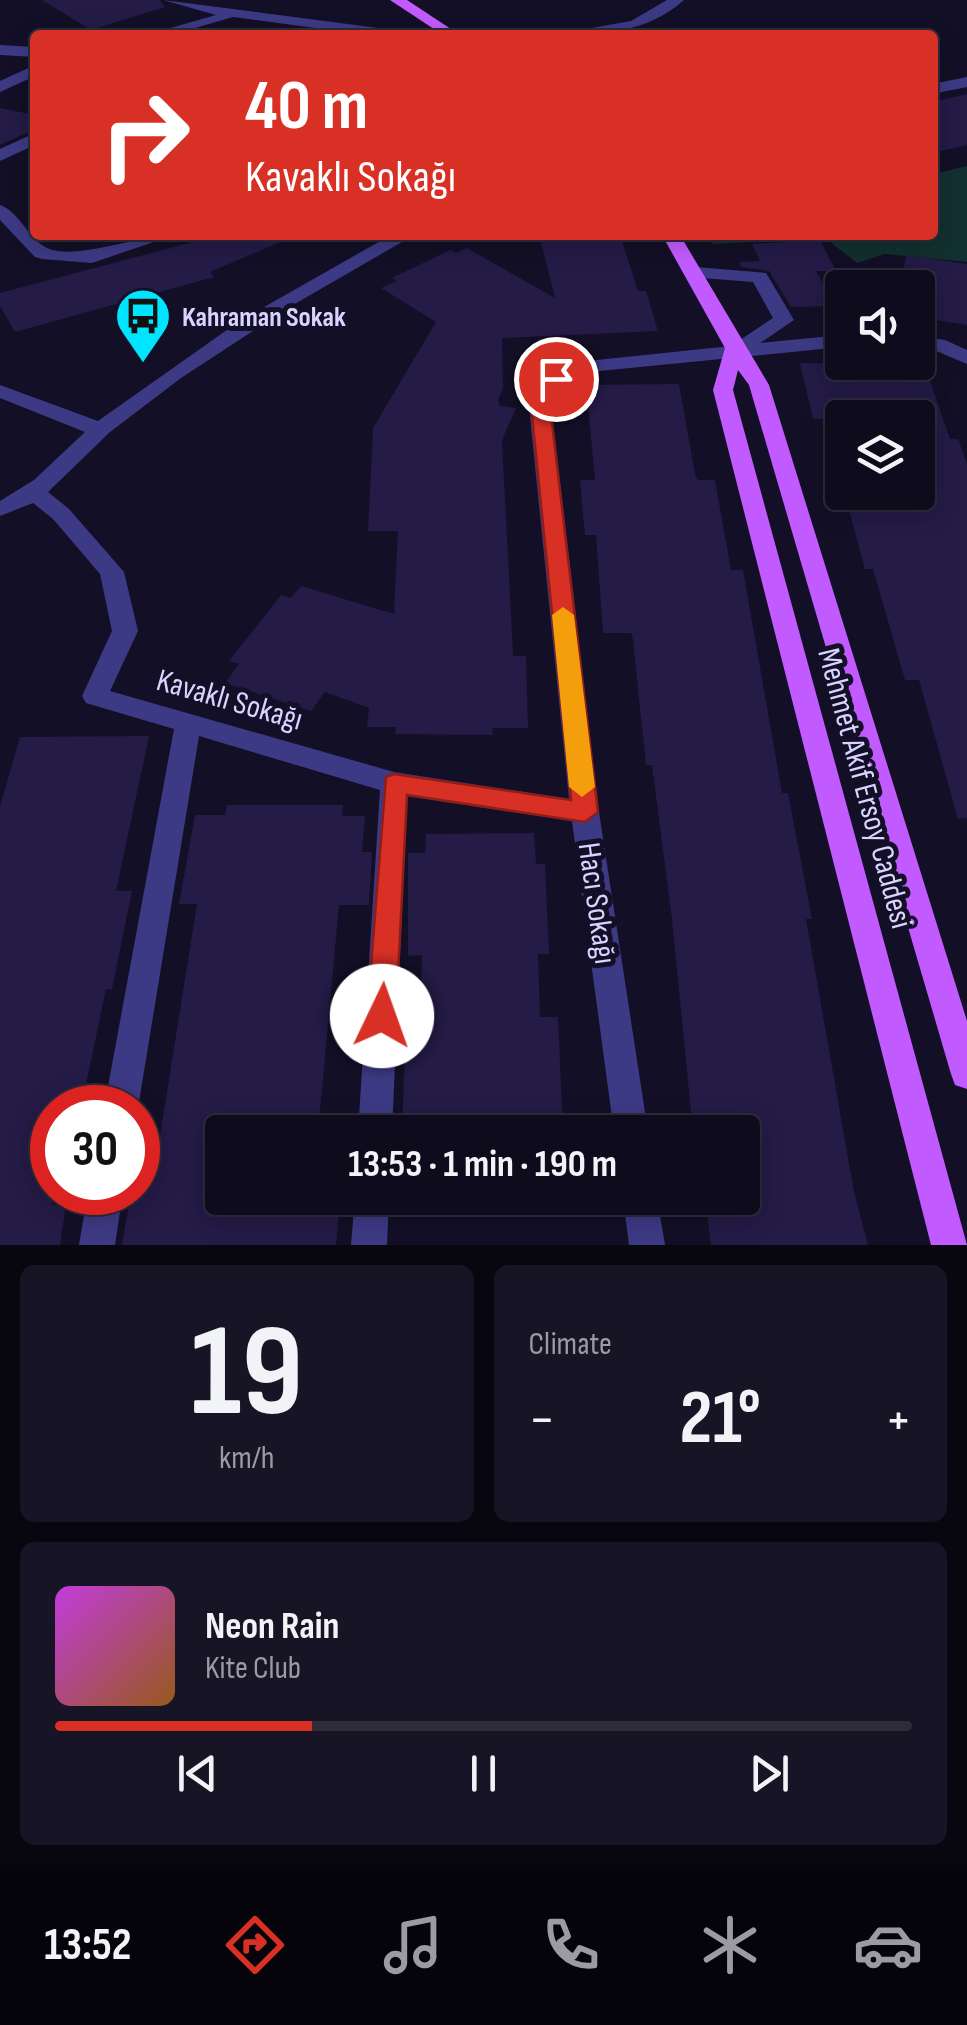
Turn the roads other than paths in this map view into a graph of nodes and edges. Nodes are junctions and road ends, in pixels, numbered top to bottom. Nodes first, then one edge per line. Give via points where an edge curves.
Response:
1 (170, 0) edge
2 (397, 0) edge
3 (677, 0) edge
4 (237, 14) junction
5 (173, 30) edge
6 (362, 30) edge
7 (445, 30) edge
8 (596, 30) edge
9 (0, 50) edge
10 (30, 52) edge
11 (30, 73) edge
12 (967, 82) edge
13 (938, 87) edge
14 (0, 88) edge
15 (30, 141) edge
16 (0, 156) edge
17 (0, 210) edge
18 (148, 240) edge
19 (396, 240) edge
20 (675, 240) edge
21 (698, 273) junction
22 (825, 343) edge
23 (935, 344) edge
24 (733, 351) junction
25 (967, 358) edge
26 (0, 390) edge
27 (101, 430) junction
28 (34, 492) junction
29 (0, 509) edge
30 (188, 724) junction
31 (394, 784) junction
32 (585, 812) junction
33 (967, 1074) edge
34 (125, 1085) edge
35 (377, 1115) edge
36 (629, 1115) edge
37 (102, 1215) edge
38 (371, 1215) edge
39 (643, 1215) edge
40 (97, 1245) edge
41 (369, 1245) edge
42 (647, 1245) edge
43 (949, 1245) edge

1 - 4 street
2 - 7 main road
3 - 8 street via 635,25
4 - 5 street
4 - 6 street
9 - 10 street
11 - 14 street
12 - 13 street
15 - 16 street
17 - 18 street via 42,253 92,257
19 - 27 street via 280,301
20 - 21 main road, Mehmet Akif Ersoy Caddesi
21 - 24 main road, Mehmet Akif Ersoy Caddesi
21 - 24 street via 758,276 784,320
22 - 24 street, Hacı Sokağı
23 - 25 street
24 - 32 street, Hacı Sokağı via 586,366 556,379 540,406
24 - 33 main road, Mehmet Akif Ersoy Caddesi via 758,385
24 - 43 main road, Mehmet Akif Ersoy Caddesi via 723,390
26 - 27 street
27 - 28 street
28 - 29 street
28 - 30 street, Kavaklı Sokağı via 112,572 125,632 95,696
30 - 31 street, Kavaklı Sokağı
30 - 34 street
31 - 32 street, Kavaklı Sokağı
31 - 35 street
32 - 36 street, Hacı Sokağı
37 - 40 street
38 - 41 street
39 - 42 street

